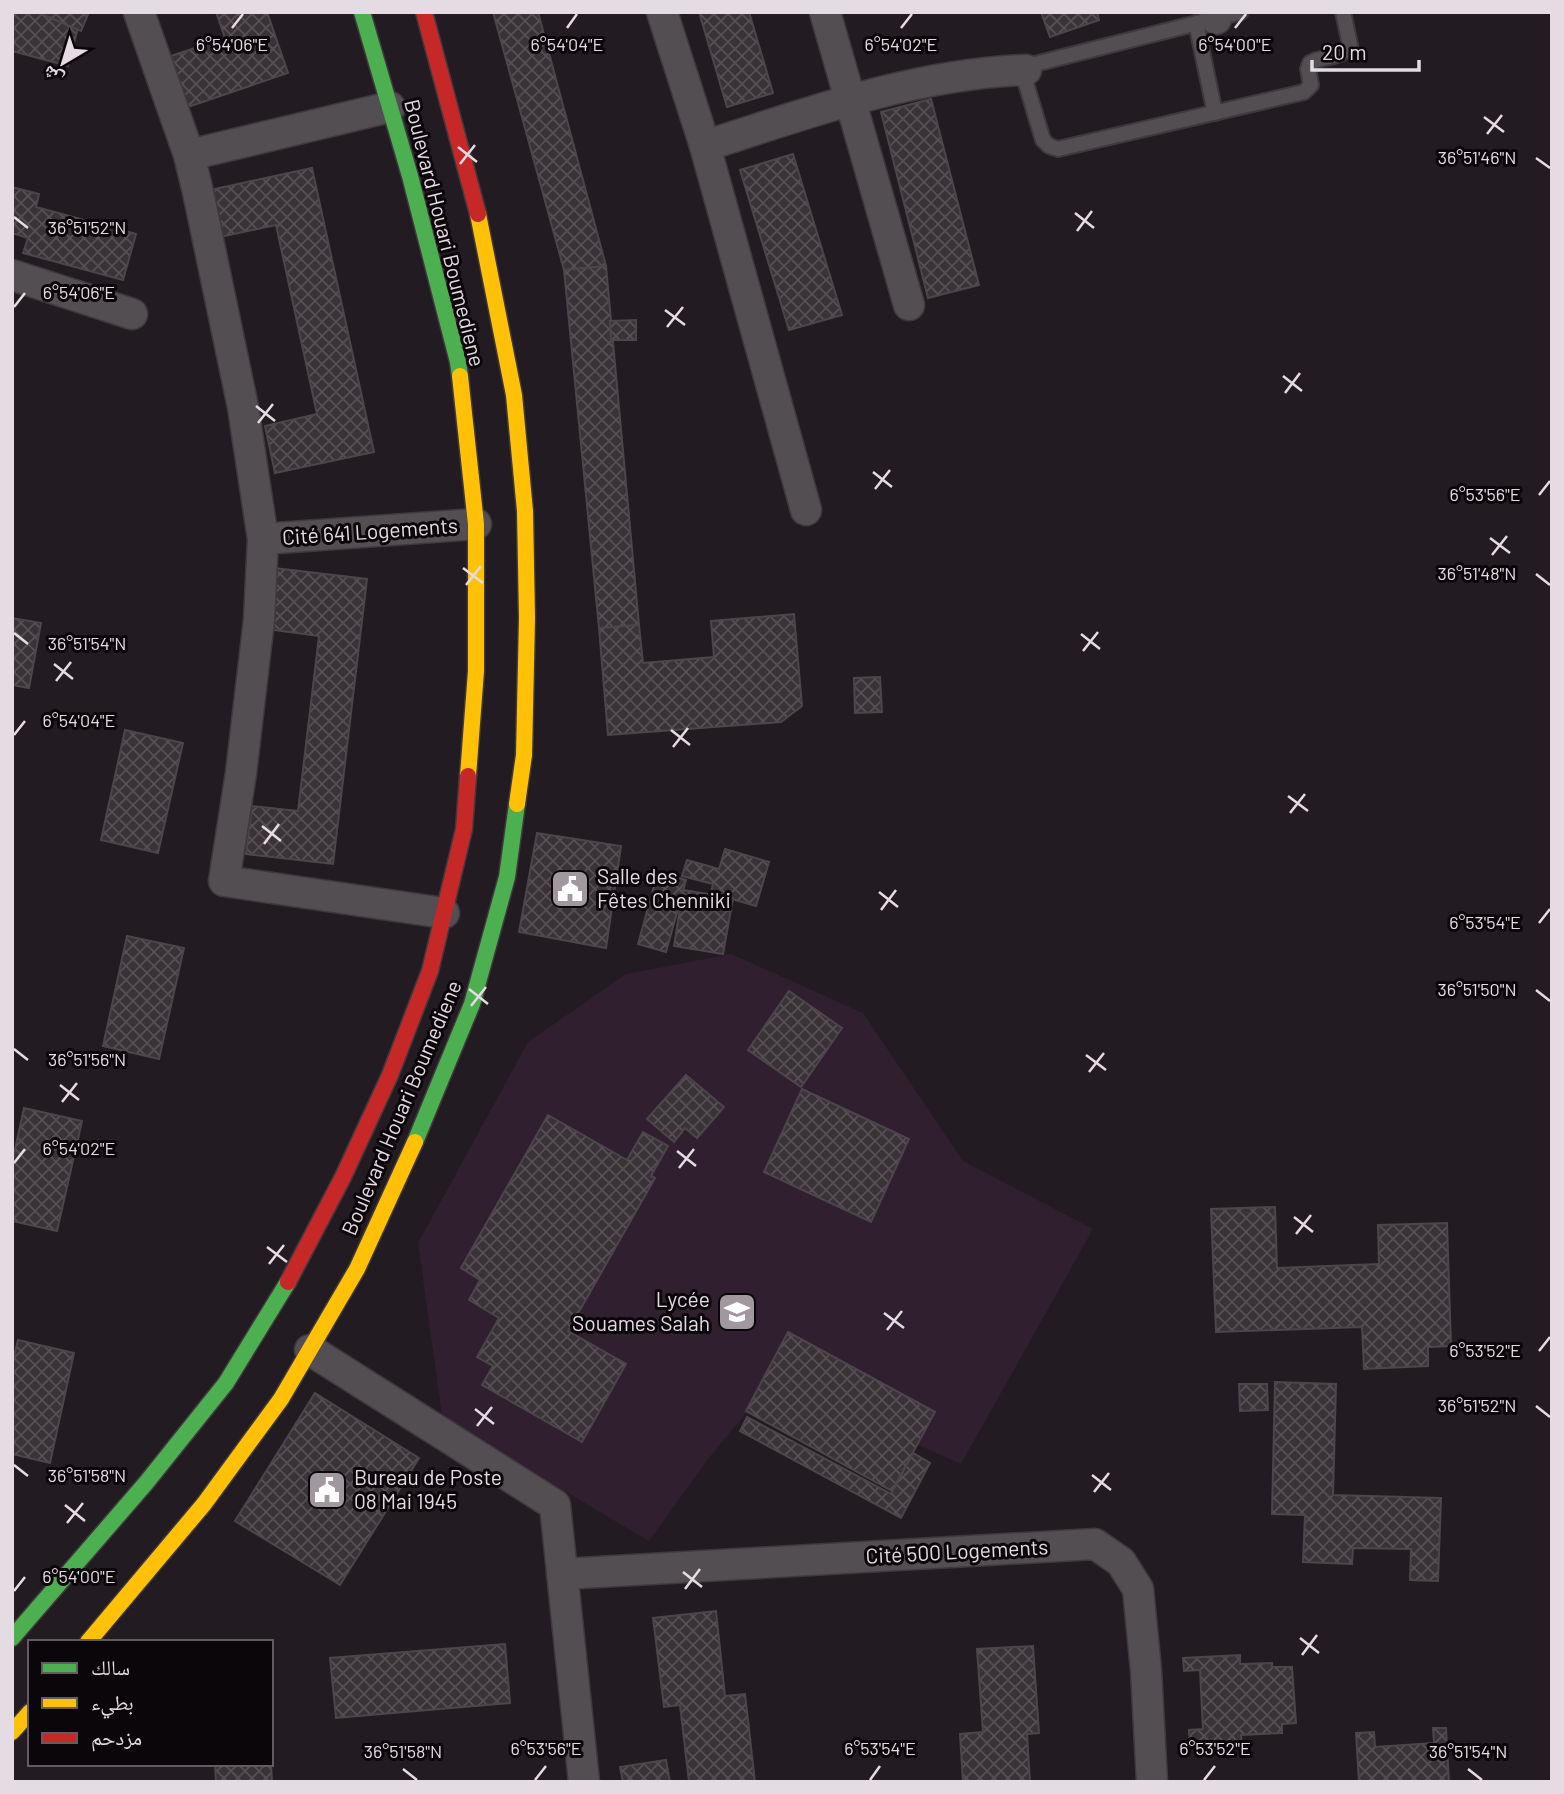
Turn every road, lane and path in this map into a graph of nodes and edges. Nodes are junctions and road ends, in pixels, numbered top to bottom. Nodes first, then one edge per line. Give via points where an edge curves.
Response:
1 (139, 12) edge
2 (362, 12) edge
3 (424, 12) edge
4 (662, 12) edge
5 (824, 12) edge
6 (1343, 12) edge
7 (1217, 17) edge
8 (1026, 70) junction
9 (850, 99) junction
10 (390, 107) junction
11 (1215, 113) junction
12 (705, 146) junction
13 (189, 155) junction
14 (12, 275) edge
15 (909, 305) dead end
16 (132, 314) dead end
17 (806, 510) dead end
18 (476, 524) junction
19 (263, 539) junction
20 (444, 913) junction
21 (310, 1350) junction
22 (562, 1574) junction
23 (12, 1638) edge
24 (90, 1640) edge
25 (28, 1714) edge
26 (12, 1732) edge
27 (584, 1782) edge
28 (1152, 1782) edge

1 - 13 street
2 - 10 main road, Boulevard Houari Boumediene
3 - 21 main road, Boulevard Houari Boumediene via 477,207 513,396 525,511 524,755 507,877 472,1004 357,1269
4 - 12 street
5 - 9 street
6 - 11 lane via 1350,45 1343,53 1310,63 1307,91
7 - 8 lane via 1037,62
7 - 11 lane
8 - 9 street via 968,74
8 - 11 lane via 1024,77 1042,140 1058,149
9 - 12 street
9 - 15 street
10 - 13 street
10 - 18 main road, Boulevard Houari Boumediene via 458,362
12 - 17 street
13 - 19 street via 243,407
14 - 16 street
18 - 19 street, Cité 641 Logements
18 - 20 main road, Boulevard Houari Boumediene via 475,671 464,829
19 - 20 street via 258,634 224,881
20 - 23 main road, Boulevard Houari Boumediene via 430,971 390,1075 290,1279 226,1383
21 - 22 street via 555,1505
21 - 24 main road, Boulevard Houari Boumediene via 281,1399 204,1504
22 - 27 street
22 - 28 street, Cité 500 Logements via 1095,1544 1121,1562 1139,1590
25 - 26 main road

